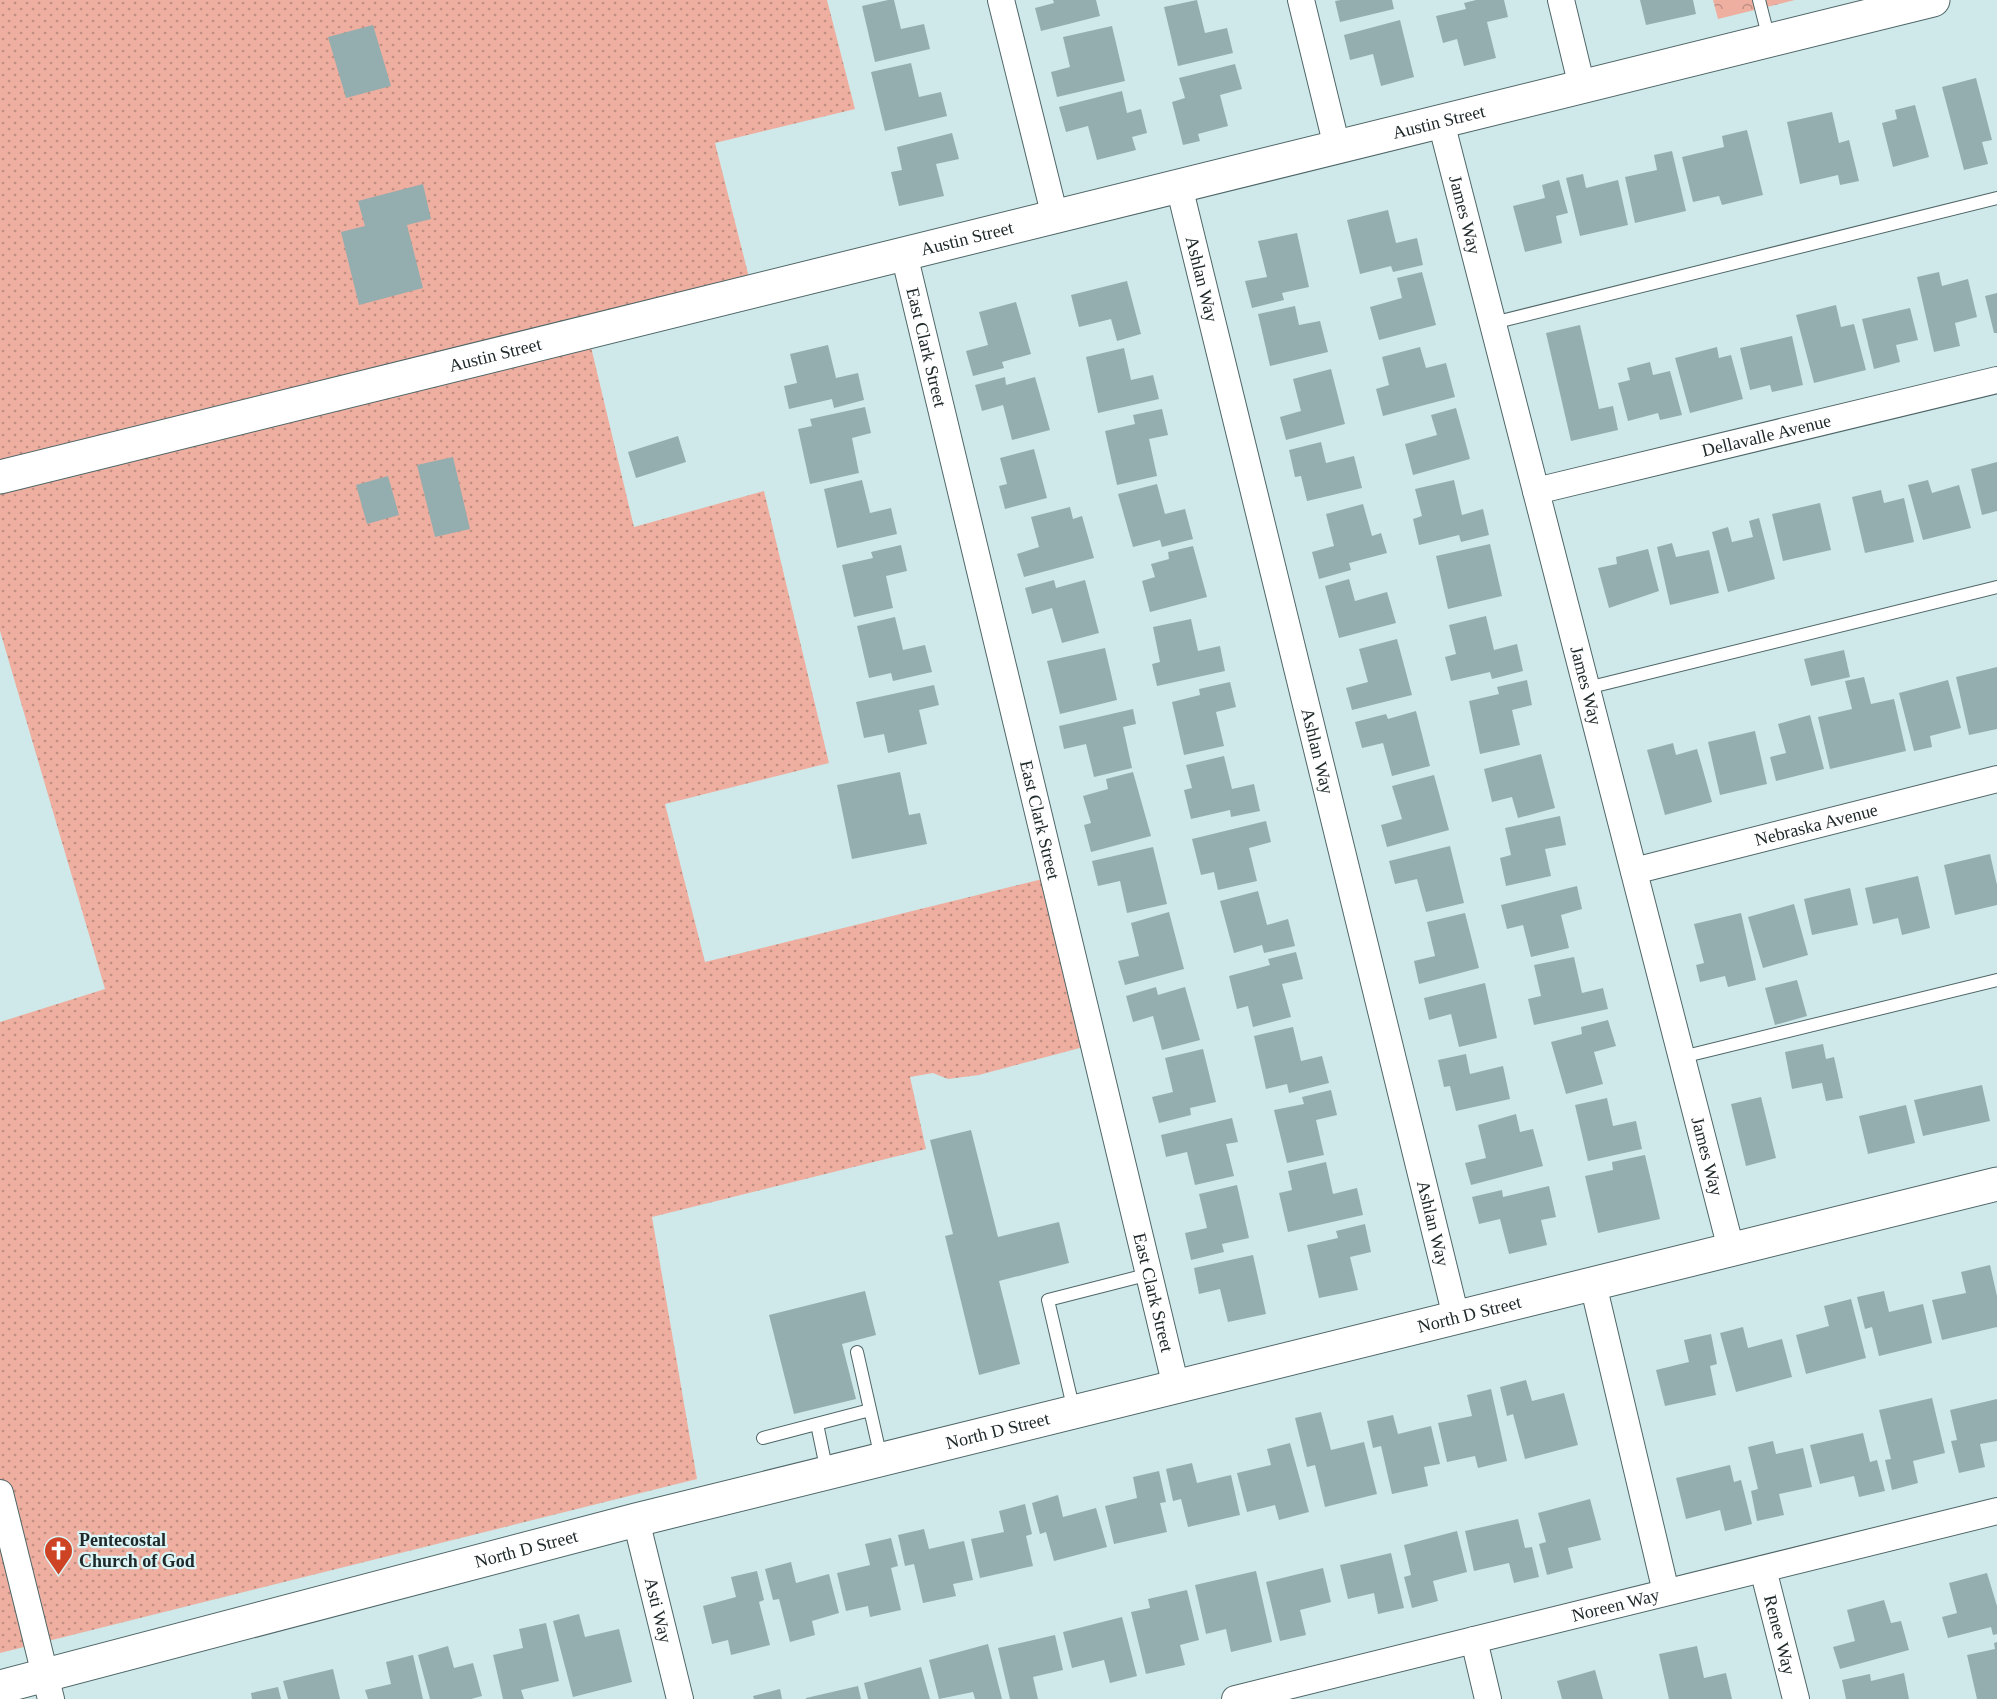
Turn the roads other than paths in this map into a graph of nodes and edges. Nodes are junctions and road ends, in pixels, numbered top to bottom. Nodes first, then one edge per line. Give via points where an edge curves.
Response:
1 (1000, 0) edge
2 (1301, 0) edge
3 (1561, 0) edge
4 (1759, 0) edge
5 (1933, 0) edge
6 (1769, 40) junction
7 (1582, 87) junction
8 (1441, 122) junction
9 (1337, 147) junction
10 (1179, 186) junction
11 (1997, 198) edge
12 (1055, 217) junction
13 (904, 254) junction
14 (1493, 323) junction
15 (1997, 380) edge
16 (0, 477) edge
17 (1536, 491) junction
18 (1997, 587) edge
19 (1587, 688) junction
20 (1997, 779) edge
21 (1634, 871) junction
22 (1997, 980) edge
23 (1682, 1057) junction
24 (1997, 1184) edge
25 (1731, 1250) junction
26 (1150, 1274) junction
27 (1593, 1284) junction
28 (1456, 1317) junction
29 (857, 1352) dead end
30 (1176, 1387) junction
31 (870, 1410) junction
32 (1074, 1412) junction
33 (817, 1424) junction
34 (763, 1438) dead end
35 (881, 1460) junction
36 (828, 1473) junction
37 (0, 1493) edge
38 (1997, 1511) edge
39 (636, 1520) junction
40 (1763, 1569) junction
41 (1666, 1592) junction
42 (1474, 1640) junction
43 (0, 1687) edge
44 (49, 1688) edge
45 (680, 1699) edge
46 (1234, 1699) edge
47 (1488, 1699) edge
48 (1796, 1699) edge

1 - 12 street
2 - 9 street
3 - 7 street
4 - 6 lane
5 - 6 street, Austin Street
6 - 7 street, Austin Street
7 - 8 street, Austin Street
8 - 9 street, Austin Street
8 - 14 street, James Way
9 - 10 street, Austin Street
10 - 12 street, Austin Street
10 - 28 street, Ashlan Way
11 - 14 lane
12 - 13 street, Austin Street
13 - 16 street, Austin Street
13 - 26 street, East Clark Street
14 - 17 street, James Way
15 - 17 street, Dellavalle Avenue
17 - 19 street, James Way
18 - 19 lane
19 - 21 street, James Way
20 - 21 street, Nebraska Avenue
21 - 23 street, James Way
22 - 23 lane
23 - 25 street, James Way
24 - 25 street, North D Street
25 - 27 street, North D Street
26 - 30 street, East Clark Street
26 - 32 lane via 1048,1300
27 - 28 street, North D Street
27 - 41 street
28 - 30 street, North D Street
29 - 31 lane
30 - 32 street, North D Street
31 - 33 lane
31 - 35 lane
32 - 35 street, North D Street
33 - 34 lane
33 - 36 lane
35 - 36 street, North D Street
36 - 39 street, North D Street
37 - 44 street
38 - 40 street, Noreen Way
39 - 44 street, North D Street
39 - 45 street, Asti Way
40 - 41 street, Noreen Way
40 - 48 street, Renee Way
41 - 42 street, Noreen Way
42 - 46 street, Noreen Way
42 - 47 street
43 - 44 street, North D Street

